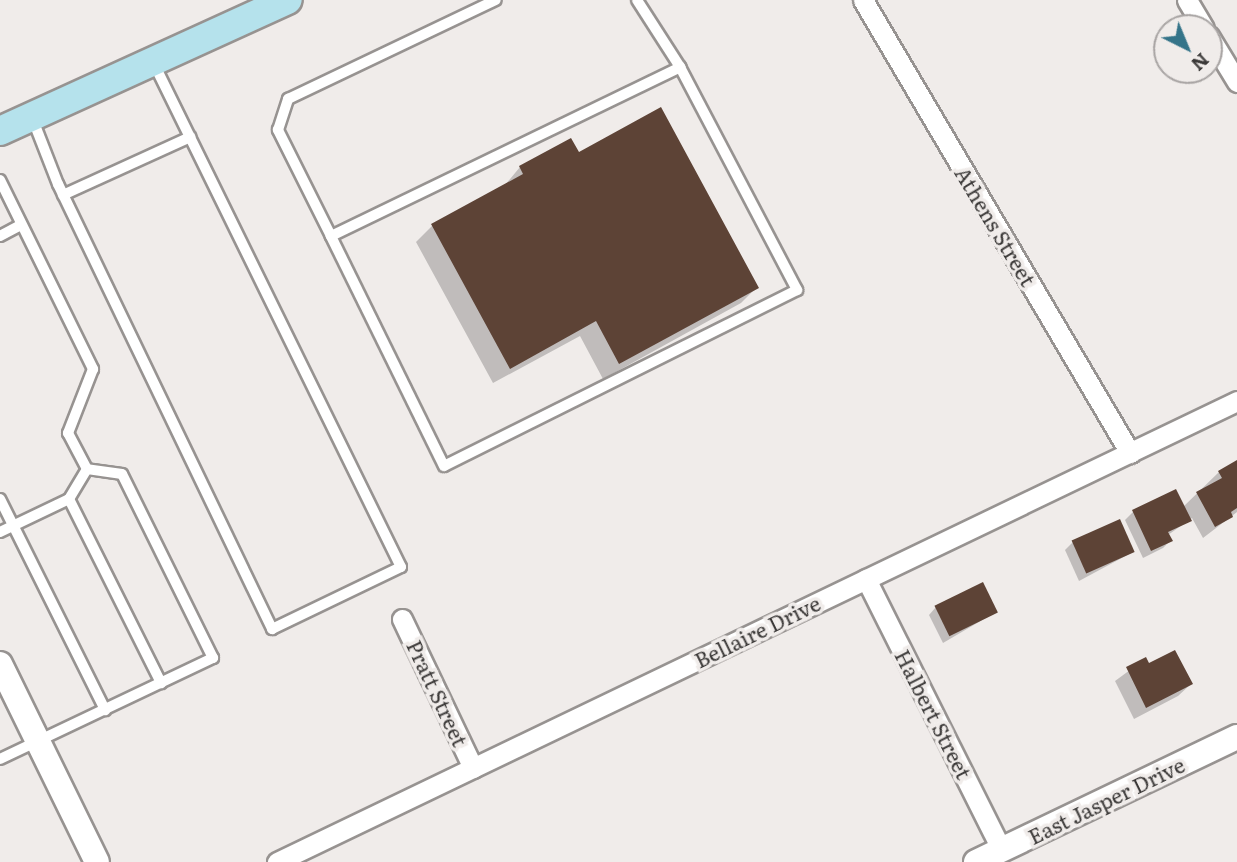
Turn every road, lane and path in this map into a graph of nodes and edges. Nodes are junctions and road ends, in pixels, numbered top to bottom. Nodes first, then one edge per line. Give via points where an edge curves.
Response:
1 (288, 0) edge
2 (496, 0) edge
3 (638, 0) edge
4 (863, 0) edge
5 (1223, 59) edge
6 (152, 61) junction
7 (680, 67) junction
8 (1237, 82) edge
9 (32, 116) junction
10 (0, 131) edge
11 (190, 137) junction
12 (0, 180) edge
13 (63, 195) junction
14 (21, 225) junction
15 (0, 236) edge
16 (331, 236) junction
17 (1237, 401) edge
18 (1130, 453) junction
19 (87, 469) junction
20 (0, 499) edge
21 (69, 499) junction
22 (13, 525) junction
23 (0, 532) edge
24 (866, 579) junction
25 (402, 619) dead end
26 (0, 664) edge
27 (161, 683) junction
28 (105, 710) junction
29 (1237, 737) edge
30 (38, 742) junction
31 (0, 760) edge
32 (473, 768) junction
33 (1002, 850) junction
34 (97, 862) edge
35 (277, 862) edge
36 (975, 862) edge

1 - 6 main road
2 - 16 lane via 288,99 278,130
3 - 7 lane
4 - 18 street, Athens Street
5 - 8 street
6 - 9 main road
6 - 11 lane
7 - 16 lane
7 - 16 lane via 797,290 444,466
9 - 10 main road
9 - 13 lane
11 - 13 lane
11 - 13 lane via 401,567 272,629
12 - 14 lane
14 - 15 lane
14 - 19 lane via 93,369 68,433
17 - 18 street, Bellaire Drive
18 - 24 street, Bellaire Drive
19 - 21 lane
19 - 27 lane via 122,474 213,658
20 - 22 lane
21 - 22 lane
21 - 27 lane
22 - 23 lane
22 - 28 lane
24 - 32 street, Bellaire Drive
24 - 33 street, Halbert Street
25 - 32 street, Pratt Street
26 - 30 street
27 - 28 lane
28 - 30 lane
29 - 33 street, East Jasper Drive
30 - 31 lane
30 - 34 street
32 - 35 street, Bellaire Drive
33 - 36 street, East Jasper Drive

